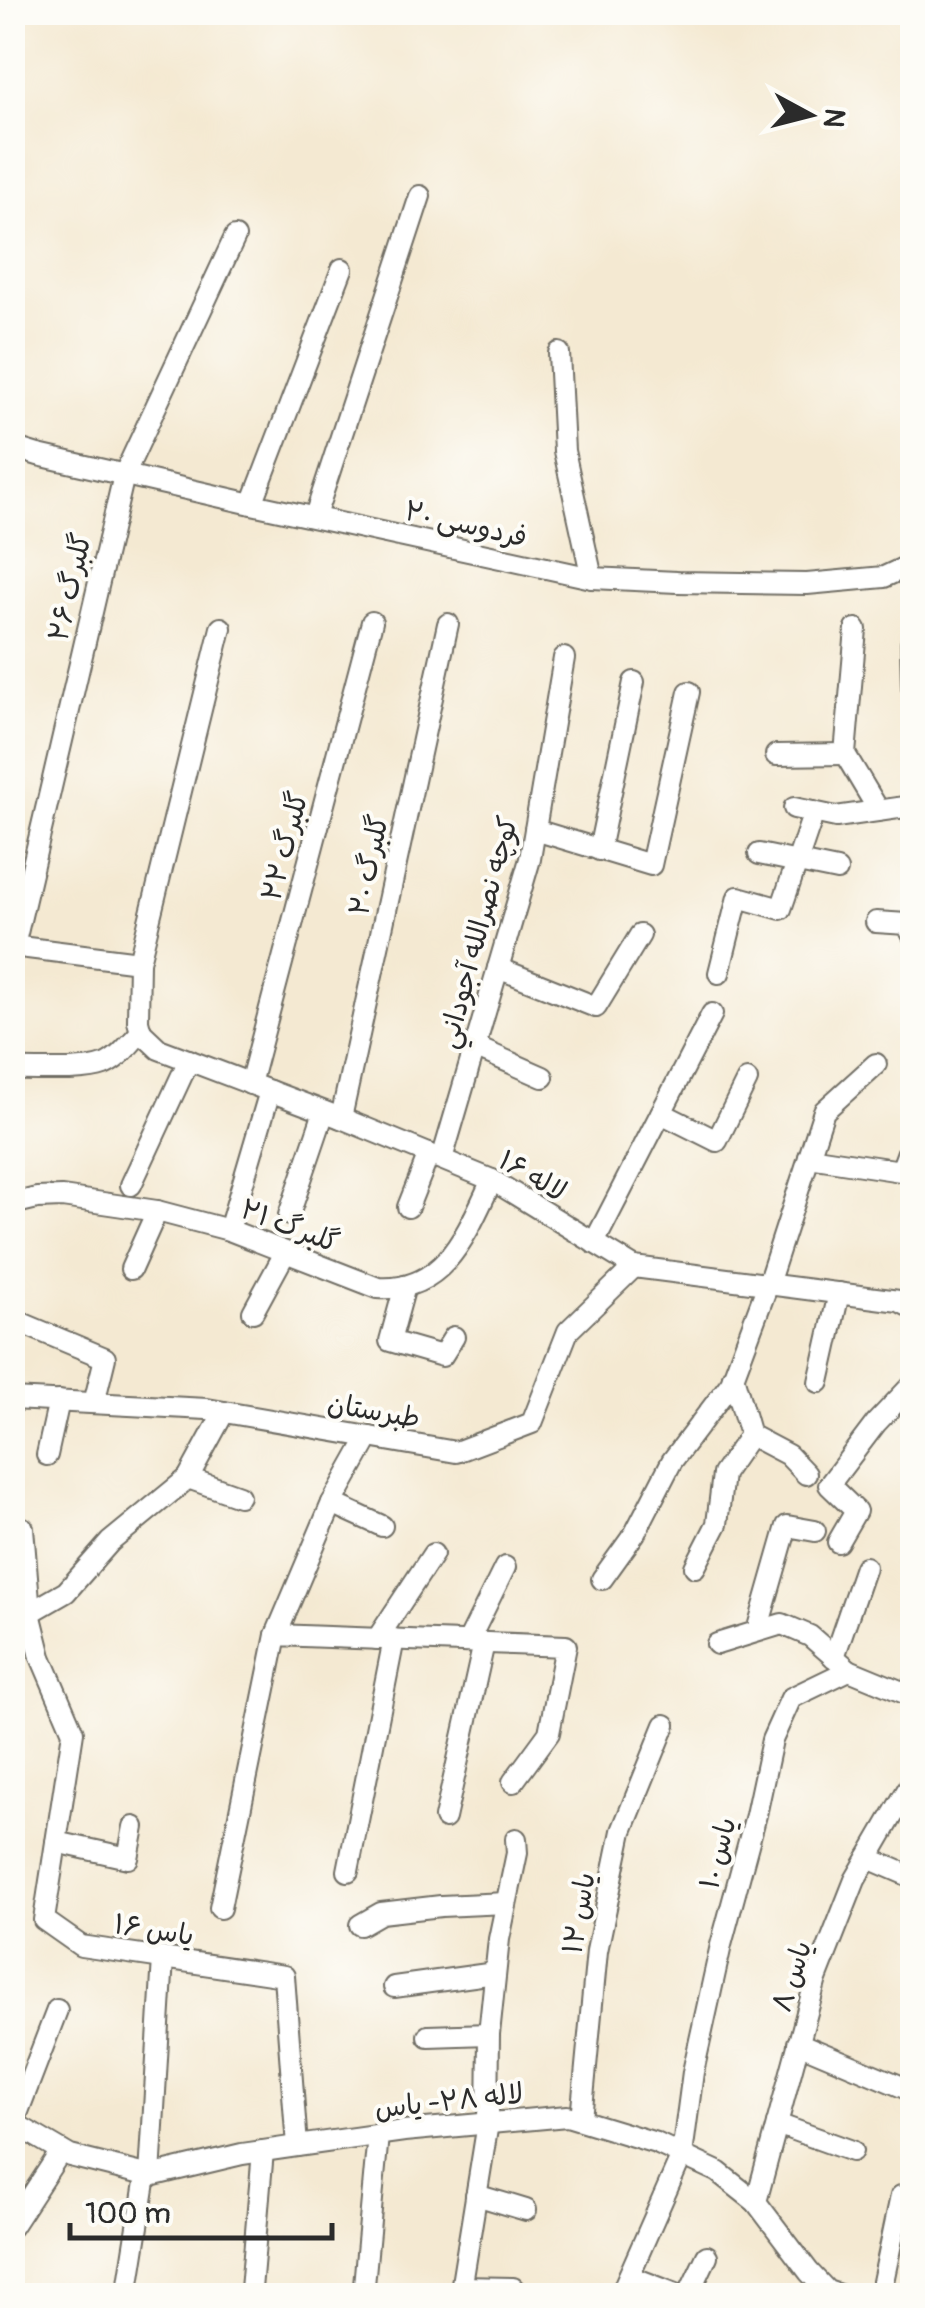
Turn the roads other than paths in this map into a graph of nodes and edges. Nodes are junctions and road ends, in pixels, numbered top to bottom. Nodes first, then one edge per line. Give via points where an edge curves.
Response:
1 (420, 196) dead end
2 (235, 237) dead end
3 (342, 269) dead end
4 (560, 353) dead end
5 (12, 446) edge
6 (124, 475) junction
7 (252, 504) junction
8 (315, 516) junction
9 (912, 564) edge
10 (592, 578) junction
11 (372, 622) dead end
12 (448, 624) dead end
13 (220, 628) dead end
14 (856, 629) dead end
15 (911, 644) edge
16 (564, 658) dead end
17 (634, 682) dead end
18 (912, 687) edge
19 (689, 692) dead end
20 (845, 754) junction
21 (776, 755) dead end
22 (912, 806) edge
23 (879, 811) junction
24 (535, 830) junction
25 (600, 850) junction
26 (759, 854) dead end
27 (796, 863) junction
28 (837, 870) dead end
29 (876, 922) dead end
30 (912, 934) edge
31 (640, 936) dead end
32 (13, 946) edge
33 (139, 962) junction
34 (498, 968) junction
35 (720, 973) dead end
36 (712, 1014) dead end
37 (141, 1032) junction
38 (475, 1047) junction
39 (189, 1060) junction
40 (876, 1064) dead end
41 (12, 1070) edge
42 (543, 1077) dead end
43 (747, 1080) dead end
44 (260, 1087) junction
45 (661, 1113) junction
46 (333, 1115) junction
47 (912, 1141) edge
48 (436, 1157) junction
49 (809, 1157) junction
50 (492, 1180) junction
51 (131, 1185) dead end
52 (12, 1204) edge
53 (408, 1207) dead end
54 (157, 1211) junction
55 (289, 1215) dead end
56 (230, 1230) junction
57 (594, 1243) junction
58 (285, 1253) junction
59 (634, 1267) junction
60 (131, 1269) dead end
61 (768, 1284) junction
62 (405, 1286) junction
63 (839, 1294) junction
64 (912, 1308) edge
65 (253, 1312) dead end
66 (12, 1319) edge
67 (454, 1337) dead end
68 (733, 1376) junction
69 (819, 1382) dead end
70 (912, 1385) edge
71 (12, 1398) edge
72 (59, 1401) junction
73 (94, 1403) junction
74 (224, 1412) junction
75 (750, 1435) junction
76 (370, 1437) junction
77 (48, 1455) dead end
78 (806, 1474) dead end
79 (188, 1478) junction
80 (239, 1496) dead end
81 (332, 1502) junction
82 (382, 1526) dead end
83 (23, 1528) dead end
84 (815, 1531) dead end
85 (838, 1542) dead end
86 (434, 1554) dead end
87 (504, 1567) dead end
88 (696, 1567) dead end
89 (865, 1567) dead end
90 (602, 1579) dead end
91 (22, 1618) edge
92 (757, 1632) junction
93 (276, 1635) junction
94 (386, 1639) junction
95 (476, 1642) junction
96 (717, 1644) dead end
97 (841, 1664) junction
98 (912, 1696) edge
99 (665, 1725) dead end
100 (513, 1782) dead end
101 (912, 1782) edge
102 (445, 1818) dead end
103 (134, 1827) dead end
104 (516, 1840) dead end
105 (56, 1842) junction
106 (868, 1858) junction
107 (348, 1871) dead end
108 (912, 1877) edge
109 (506, 1903) junction
110 (220, 1908) dead end
111 (360, 1926) dead end
112 (163, 1958) junction
113 (495, 1973) junction
114 (394, 1987) dead end
115 (57, 2010) dead end
116 (489, 2034) junction
117 (428, 2036) dead end
118 (798, 2043) junction
119 (912, 2091) edge
120 (581, 2119) junction
121 (13, 2122) edge
122 (488, 2123) junction
123 (776, 2124) junction
124 (378, 2134) junction
125 (297, 2146) junction
126 (61, 2150) junction
127 (263, 2151) junction
128 (852, 2152) dead end
129 (682, 2155) junction
130 (150, 2176) junction
131 (476, 2196) junction
132 (901, 2196) dead end
133 (756, 2202) junction
134 (526, 2210) dead end
135 (12, 2226) edge
136 (706, 2256) dead end
137 (625, 2286) edge
138 (513, 2288) dead end
139 (251, 2289) dead end
140 (461, 2291) edge
141 (127, 2296) edge
142 (364, 2296) edge
143 (684, 2296) edge
144 (842, 2296) edge
145 (880, 2296) edge

1 - 8 street
2 - 6 street, گلبرگ ۲۶
3 - 7 street
4 - 10 street via 564,451
5 - 6 street, فردوسی ۲۰
6 - 7 street, فردوسی ۲۰
6 - 32 street, گلبرگ ۲۶
7 - 8 street, فردوسی ۲۰
8 - 10 street, فردوسی ۲۰
9 - 10 street, فردوسی ۲۰ via 884,577 807,584
11 - 44 street, گلبرگ ۲۲
12 - 46 street, گلبرگ ۲۰
13 - 33 street
14 - 20 street
15 - 18 street
16 - 24 street, كوچه نصرالله آجوداني
17 - 25 street
19 - 25 street via 651,865
20 - 21 street
20 - 23 street
22 - 23 street
23 - 27 street via 836,817 804,810
24 - 25 street
24 - 34 street, كوچه نصرالله آجوداني
26 - 27 street
27 - 28 street
27 - 35 street via 780,910 738,897
29 - 30 street via 908,924
31 - 34 street via 596,1007
32 - 33 street
33 - 37 street
34 - 38 street, كوچه نصرالله آجوداني
36 - 45 street
37 - 39 street, لاله ۱۶ via 159,1049
37 - 41 street via 106,1064
38 - 42 street
38 - 48 street, كوچه نصرالله آجوداني
39 - 44 street, لاله ۱۶
39 - 51 street
40 - 49 street via 824,1111
43 - 45 street via 717,1142
44 - 46 street, لاله ۱۶
44 - 56 street, گلبرگ ۲۲
45 - 57 street
46 - 48 street, لاله ۱۶
46 - 55 street, گلبرگ ۲۰
47 - 49 street via 901,1171
48 - 50 street, لاله ۱۶
48 - 53 street, كوچه نصرالله آجوداني
49 - 61 street
50 - 57 street, لاله ۱۶
50 - 62 street via 460,1246 430,1275
52 - 54 street, گلبرگ ۲۱ via 62,1197
54 - 56 street, گلبرگ ۲۱
54 - 60 street
56 - 58 street, گلبرگ ۲۱
57 - 59 street, لاله ۱۶
58 - 62 street, گلبرگ ۲۱ via 378,1288
58 - 65 street
59 - 61 street, لاله ۱۶
59 - 76 street, طبرستان via 568,1331 532,1424 456,1452
61 - 63 street, لاله ۱۶
61 - 68 street
62 - 67 street via 390,1340 442,1356
63 - 64 street, لاله ۱۶
63 - 69 street
66 - 73 street via 105,1358
68 - 75 street
68 - 90 street via 672,1461
70 - 85 street via 830,1485 856,1511
71 - 72 street, طبرستان
72 - 73 street, طبرستان
72 - 77 street
73 - 74 street, طبرستان
74 - 76 street, طبرستان
74 - 79 street
75 - 78 street via 788,1455
75 - 88 street via 723,1474 717,1524
76 - 81 street
79 - 80 street
79 - 91 street via 110,1542 66,1592
81 - 82 street
81 - 93 street
83 - 91 street
84 - 92 street via 787,1526
86 - 94 street
87 - 95 street
89 - 97 street
91 - 105 street, یاس ۱۶ via 72,1732
92 - 96 street
92 - 97 street via 782,1624 810,1636
93 - 94 street
93 - 110 street
94 - 95 street
94 - 107 street
95 - 100 street via 566,1646 549,1733
95 - 102 street
97 - 98 street
97 - 129 street, یاس ۱۰ via 791,1698 772,1740 692,2072
99 - 120 street, یاس ۱۲ via 622,1831 597,1951
101 - 106 street, یاس ۸
103 - 105 street via 128,1858
104 - 109 street
105 - 112 street, یاس ۱۶ via 44,1920 80,1946
106 - 108 street
106 - 118 street, یاس ۸ via 816,1979
109 - 111 street via 381,1913
109 - 113 street
112 - 125 street, یاس ۱۶ via 284,1976
112 - 130 street
113 - 114 street
113 - 116 street
115 - 121 street
116 - 117 street
116 - 122 street
118 - 119 street
118 - 123 street, یاس ۸
120 - 122 street, لاله ۲۸- یاس
120 - 129 street, لاله ۲۸- یاس
121 - 126 street, لاله ۲۸- یاس
122 - 124 street, لاله ۲۸- یاس
122 - 131 street
123 - 128 street
123 - 133 street, یاس ۸
124 - 125 street, لاله ۲۸- یاس
124 - 142 street
125 - 127 street, لاله ۲۸- یاس
126 - 130 street, لاله ۲۸- یاس
126 - 135 street
127 - 130 street, لاله ۲۸- یاس
127 - 139 street
129 - 133 street, لاله ۲۸- یاس
129 - 137 street, یاس ۱۰
130 - 141 street
131 - 134 street
131 - 140 street
132 - 145 street
133 - 144 street, لاله ۲۸- یاس via 809,2272
136 - 143 street
137 - 143 street
138 - 140 street

